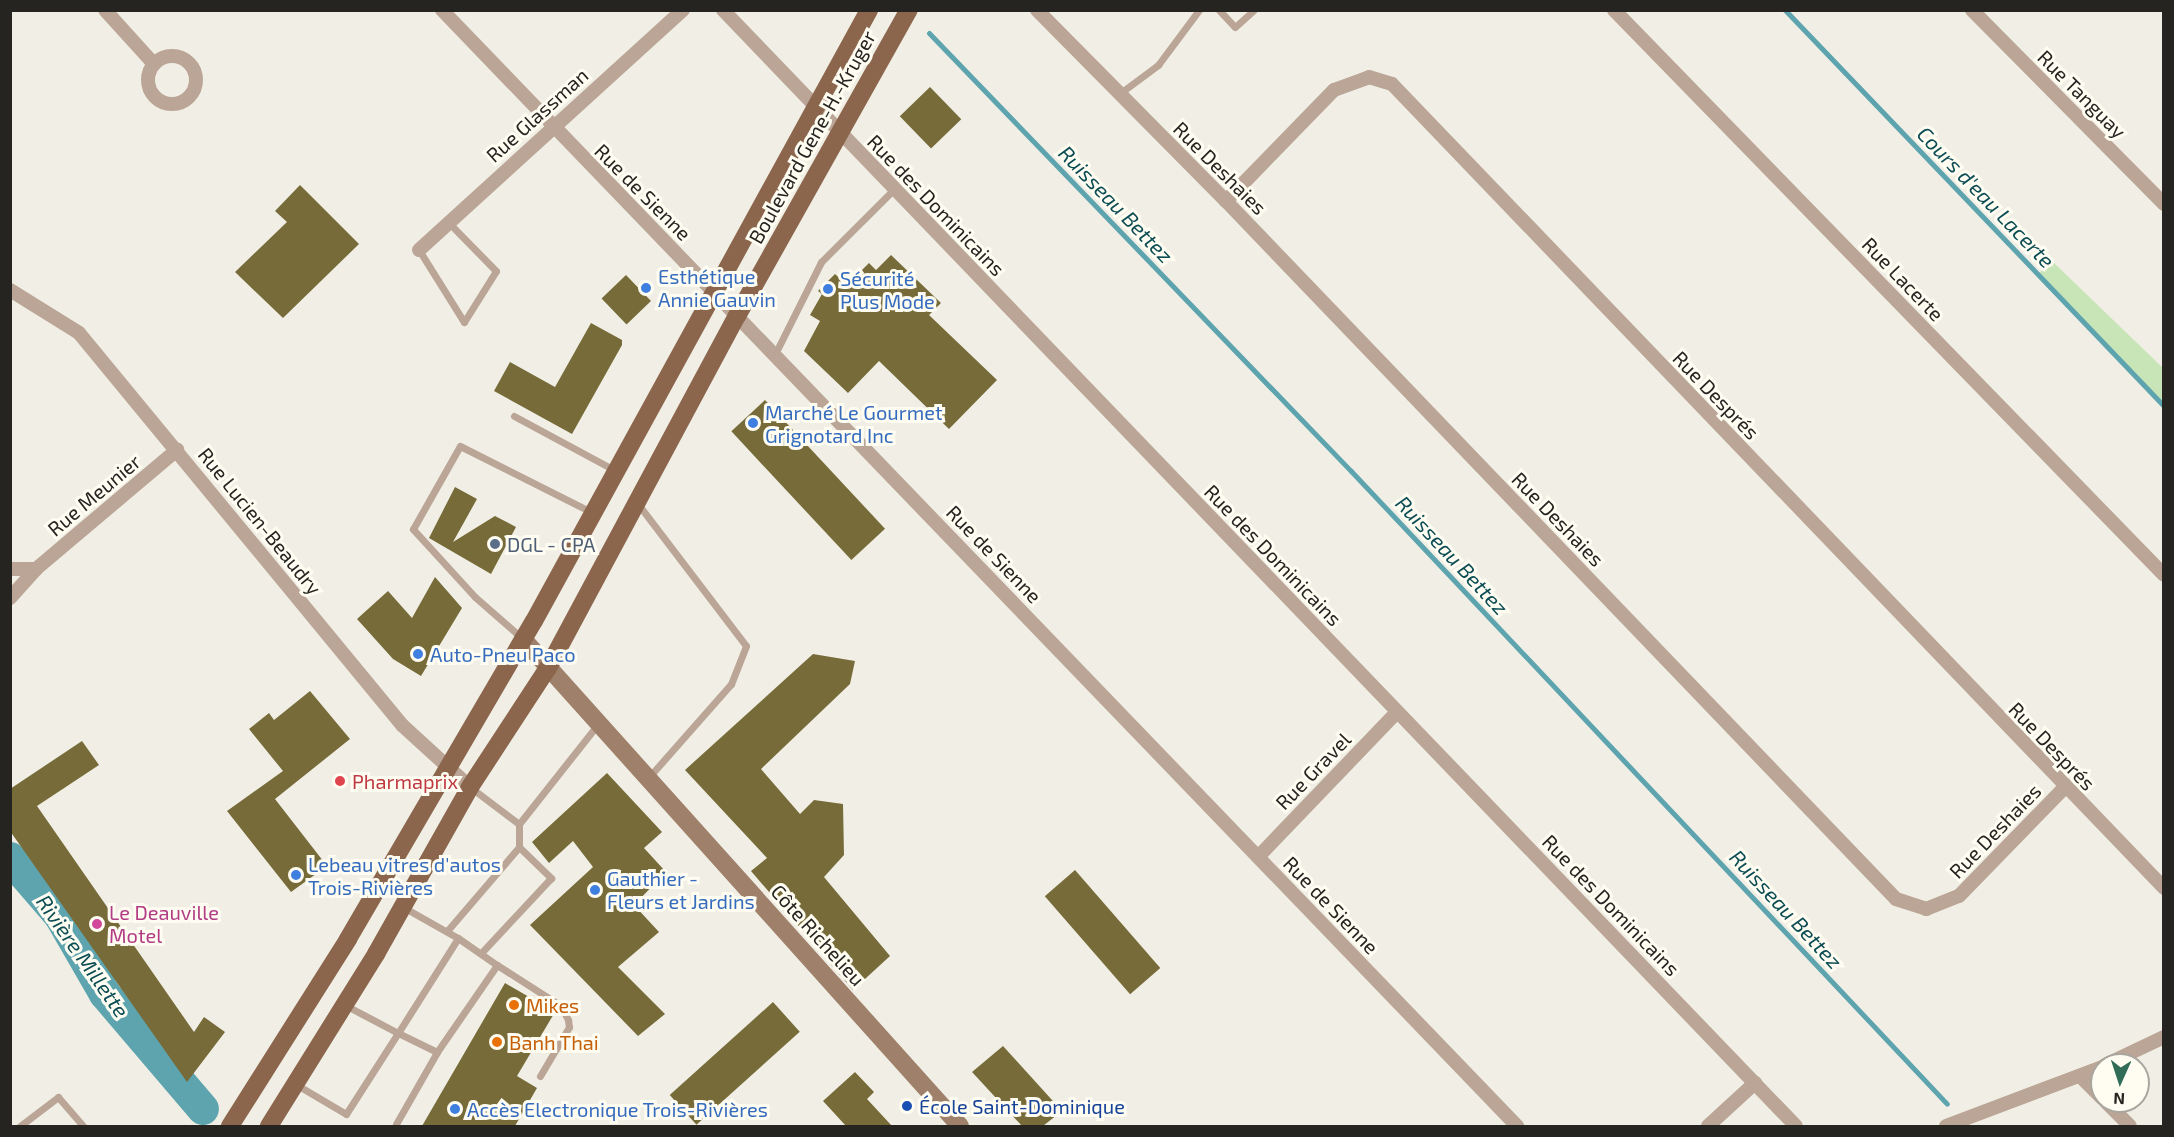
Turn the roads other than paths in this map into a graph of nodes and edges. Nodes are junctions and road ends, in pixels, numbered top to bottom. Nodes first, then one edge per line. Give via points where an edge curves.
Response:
1 (105, 10) edge
2 (442, 10) edge
3 (683, 10) edge
4 (723, 10) edge
5 (869, 10) edge
6 (909, 10) edge
7 (1037, 10) edge
8 (1199, 10) edge
9 (1219, 10) edge
10 (1254, 10) edge
11 (1614, 10) edge
12 (1972, 10) edge
13 (154, 64) dead end
14 (1119, 94) junction
15 (815, 109) junction
16 (551, 128) junction
17 (840, 134) junction
18 (894, 189) junction
19 (1226, 201) junction
20 (2163, 204) edge
21 (449, 223) junction
22 (419, 250) joint
23 (10, 290) edge
24 (715, 292) junction
25 (737, 316) junction
26 (775, 354) junction
27 (514, 416) dead end
28 (177, 450) junction
29 (616, 471) junction
30 (637, 502) junction
31 (593, 513) junction
32 (10, 569) edge
33 (36, 569) junction
34 (2163, 575) edge
35 (10, 598) edge
36 (522, 639) junction
37 (549, 668) junction
38 (1397, 712) junction
39 (597, 724) junction
40 (448, 767) junction
41 (648, 779) junction
42 (470, 787) junction
43 (2064, 788) junction
44 (519, 824) junction
45 (519, 847) junction
46 (1258, 857) junction
47 (2163, 888) edge
48 (403, 907) junction
49 (447, 932) junction
50 (458, 938) junction
51 (481, 953) junction
52 (497, 965) junction
53 (345, 1005) junction
54 (398, 1033) junction
55 (2163, 1037) edge
56 (437, 1052) junction
57 (2130, 1053) edge
58 (2090, 1073) edge
59 (540, 1076) dead end
60 (2081, 1077) junction
61 (1755, 1083) junction
62 (297, 1085) junction
63 (2090, 1086) edge
64 (2116, 1113) edge
65 (396, 1124) dead end
66 (20, 1126) edge
67 (81, 1126) edge
68 (230, 1126) edge
69 (268, 1126) edge
70 (960, 1126) edge
71 (1517, 1126) edge
72 (1708, 1126) edge
73 (1796, 1126) edge
74 (1946, 1126) edge
75 (2130, 1126) edge

1 - 13 street
2 - 16 street, Rue de Sienne
3 - 16 street, Rue Glassman
4 - 15 street, Rue des Dominicains
5 - 15 main road, Boulevard Gene-H.-Kruger
6 - 17 main road, Boulevard Gene-H.-Kruger
7 - 14 street, Rue Deshaies
8 - 14 lane via 1158,66
9 - 10 lane via 1235,27
11 - 34 street, Rue Lacerte
12 - 20 street, Rue Tanguay
14 - 19 street, Rue Deshaies
15 - 17 street, Rue des Dominicains
15 - 24 main road, Boulevard Gene-H.-Kruger
16 - 21 street, Rue Glassman
16 - 24 street, Rue de Sienne
17 - 18 street, Rue des Dominicains
17 - 25 main road, Boulevard Gene-H.-Kruger
18 - 26 lane via 821,262
18 - 38 street, Rue des Dominicains
19 - 43 street, Rue Deshaies via 1896,899 1926,909 1959,896
19 - 43 street, Rue Després via 1334,90 1369,77 1392,84
21 - 22 street, Rue Glassman
21 - 22 lane via 496,271 464,322
23 - 28 street, Rue Lucien-Beaudry via 80,333
24 - 25 street, Rue de Sienne
24 - 29 main road, Boulevard Gene-H.-Kruger
25 - 26 street, Rue de Sienne
25 - 30 main road, Boulevard Gene-H.-Kruger
26 - 46 street, Rue de Sienne
27 - 29 lane
28 - 33 street, Rue Meunier
28 - 40 street, Rue Lucien-Beaudry via 402,725
29 - 31 main road, Boulevard Gene-H.-Kruger
30 - 37 main road, Boulevard Gene-H.-Kruger
30 - 41 lane via 746,646 731,684
31 - 36 main road, Boulevard Gene-H.-Kruger
31 - 36 lane via 460,446 413,529 475,597
32 - 33 street
33 - 35 street, Rue Meunier
36 - 37 street, Côte Richelieu
36 - 40 main road, Boulevard Gene-H.-Kruger
37 - 39 street, Côte Richelieu
37 - 42 main road, Boulevard Gene-H.-Kruger
38 - 46 street, Rue Gravel
38 - 61 street, Rue des Dominicains
39 - 41 street, Côte Richelieu
39 - 44 lane
40 - 42 street, Rue Lucien-Beaudry
40 - 68 main road, Boulevard Gene-H.-Kruger via 348,939
41 - 70 street, Côte Richelieu
42 - 44 lane
42 - 48 main road, Boulevard Gene-H.-Kruger
43 - 47 street, Rue Després
44 - 45 lane
45 - 49 lane
45 - 51 lane via 551,878
46 - 71 street, Rue de Sienne
48 - 49 lane
48 - 53 main road, Boulevard Gene-H.-Kruger
49 - 50 lane
50 - 51 lane
50 - 54 lane
51 - 52 lane
52 - 56 lane
52 - 59 lane via 561,1006 568,1020 569,1027
53 - 54 lane
53 - 62 main road, Boulevard Gene-H.-Kruger
54 - 56 lane
54 - 62 lane via 346,1114
55 - 57 street
56 - 65 lane
58 - 60 street
60 - 63 street
60 - 74 street
61 - 72 street
61 - 73 street, Rue des Dominicains
62 - 69 main road, Boulevard Gene-H.-Kruger
64 - 75 street
66 - 67 lane via 58,1097

